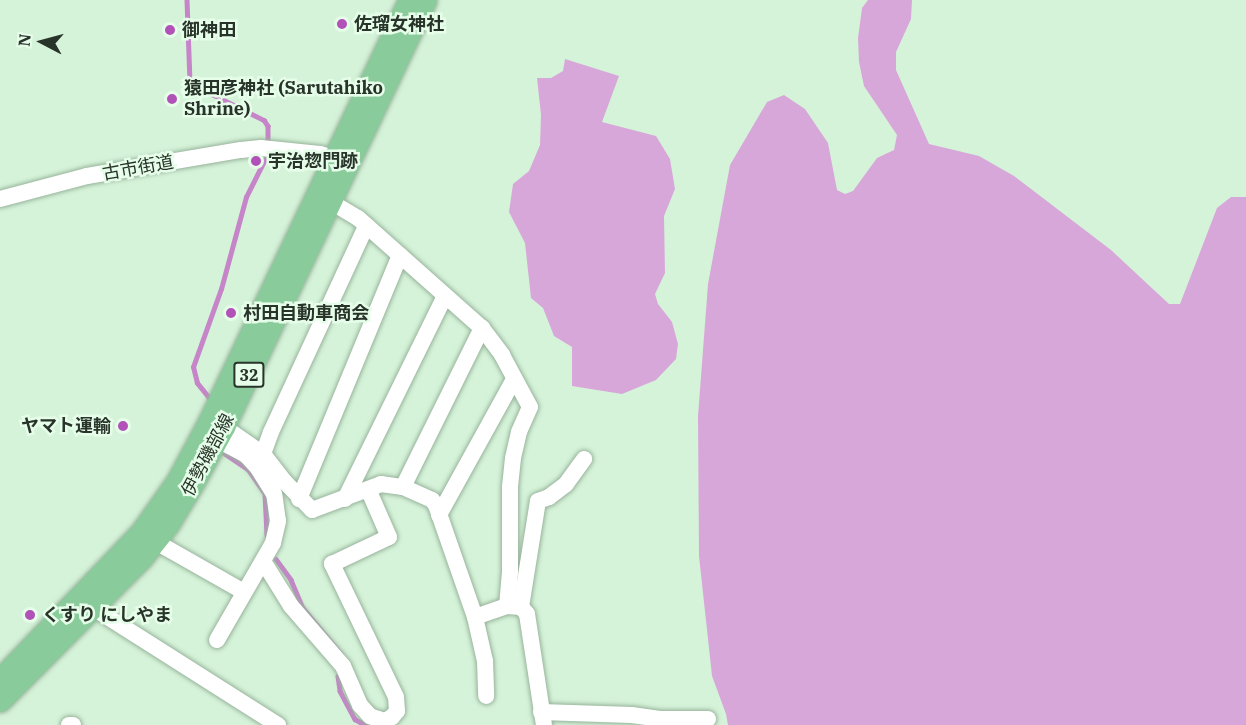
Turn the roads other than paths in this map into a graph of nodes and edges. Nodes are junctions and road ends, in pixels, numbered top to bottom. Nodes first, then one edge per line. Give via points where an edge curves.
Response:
1 (409, 0) edge
2 (426, 0) edge
3 (342, 161) junction
4 (0, 199) edge
5 (331, 202) junction
6 (366, 226) junction
7 (400, 255) junction
8 (445, 296) junction
9 (482, 328) junction
10 (514, 379) junction
11 (221, 434) junction
12 (263, 454) junction
13 (584, 459) dead end
14 (404, 487) junction
15 (368, 489) junction
16 (299, 499) junction
17 (345, 499) junction
18 (439, 515) junction
19 (156, 542) junction
20 (263, 561) junction
21 (244, 592) junction
22 (85, 604) junction
23 (514, 606) junction
24 (475, 617) junction
25 (217, 640) dead end
26 (0, 679) edge
27 (486, 696) dead end
28 (0, 701) edge
29 (543, 718) edge
30 (708, 719) dead end
31 (660, 722) edge
32 (278, 725) edge

1 - 3 main road, 伊勢磯部線 / 32
2 - 3 main road, 伊勢磯部線 / 32
3 - 4 street, 古市街道 via 277,150 241,150 87,176
3 - 5 main road, 伊勢磯部線 / 32
3 - 22 main road, 伊勢磯部線 / 32 via 177,481
5 - 6 street
5 - 11 main road, 伊勢磯部線 / 32
6 - 7 street
6 - 12 street
7 - 8 street
7 - 16 street
8 - 9 street
8 - 17 street
9 - 10 street
9 - 14 street
10 - 18 street
10 - 23 street via 530,407 519,432 510,488
11 - 12 street
11 - 19 main road, 伊勢磯部線 / 32
11 - 20 street via 258,468 274,494 278,521 273,543
12 - 16 street
13 - 23 street via 566,484 538,501
14 - 15 street via 381,484
14 - 18 street via 428,497
15 - 17 street
15 - 20 street via 388,537 332,564 396,697 397,711 393,717 378,720 360,705 343,666 291,606
16 - 17 street via 312,510
18 - 24 street
19 - 21 street
19 - 22 main road, 伊勢磯部線 / 32
20 - 21 street
21 - 25 street
22 - 26 main road, 伊勢磯部線 / 32
22 - 28 main road, 伊勢磯部線 / 32
22 - 32 street
23 - 24 street
23 - 29 street via 526,614
24 - 27 street via 485,661
29 - 31 street via 632,715
30 - 31 street

